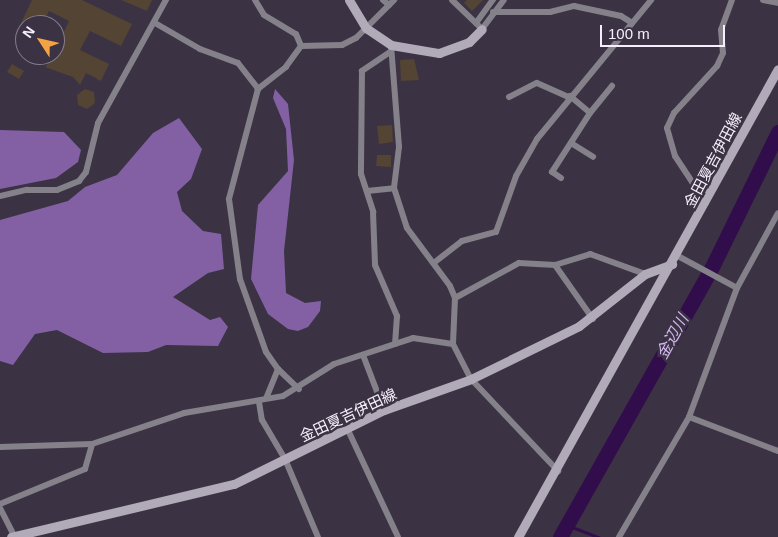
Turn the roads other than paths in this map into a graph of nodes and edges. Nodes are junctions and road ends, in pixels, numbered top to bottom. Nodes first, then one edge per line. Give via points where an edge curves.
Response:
1 (166, 0) edge
2 (255, 0) edge
3 (383, 0) edge
4 (394, 0) edge
5 (493, 0) edge
6 (504, 0) edge
7 (651, 0) edge
8 (732, 0) edge
9 (763, 0) edge
10 (352, 2) edge
11 (457, 2) edge
12 (778, 3) edge
13 (389, 5) junction
14 (493, 12) junction
15 (154, 22) junction
16 (632, 22) junction
17 (479, 26) junction
18 (366, 28) junction
19 (302, 46) junction
20 (390, 48) junction
21 (778, 69) edge
22 (612, 86) dead end
23 (258, 89) junction
24 (569, 96) junction
25 (510, 97) dead end
26 (590, 113) junction
27 (571, 143) junction
28 (593, 157) dead end
29 (561, 178) dead end
30 (394, 188) junction
31 (367, 191) junction
32 (0, 196) edge
33 (706, 204) junction
34 (778, 212) edge
35 (678, 259) junction
36 (435, 262) junction
37 (556, 265) junction
38 (645, 274) junction
39 (737, 288) junction
40 (455, 298) junction
41 (593, 319) junction
42 (395, 344) junction
43 (453, 344) junction
44 (363, 355) junction
45 (278, 369) junction
46 (472, 380) junction
47 (299, 389) junction
48 (266, 398) junction
49 (259, 402) junction
50 (384, 410) junction
51 (689, 417) junction
52 (347, 428) junction
53 (92, 444) junction
54 (0, 447) edge
55 (778, 451) edge
56 (285, 459) junction
57 (558, 471) junction
58 (0, 506) edge
59 (28, 535) edge
60 (12, 537) edge
61 (318, 537) edge
62 (398, 537) edge
63 (518, 537) edge
64 (620, 537) edge

1 - 15 street
2 - 19 street via 264,15 296,34
3 - 13 street
4 - 13 street
5 - 17 street
6 - 14 street
7 - 16 street
8 - 33 street via 721,30 723,53 717,66 674,113 667,128 675,156
9 - 12 street
10 - 18 main road
11 - 17 street
13 - 18 street
14 - 16 street via 550,12 574,6 622,16
14 - 17 street
15 - 23 street via 200,49 238,63 253,77
15 - 32 street via 98,123 86,172 79,181 57,190 27,190
16 - 24 street
17 - 20 main road via 469,42 439,53
18 - 19 street via 342,45
18 - 20 main road
19 - 23 street via 286,66
20 - 30 street via 399,146
20 - 31 street via 362,71 361,174
21 - 33 main road, 金田夏吉伊田線
22 - 26 street
23 - 45 street via 235,173 229,219 240,279 266,352
24 - 25 street via 537,83
24 - 26 street
24 - 36 street via 520,170 496,232 462,241
26 - 27 street
27 - 28 street
27 - 29 street via 552,172
30 - 31 street
30 - 36 street via 407,228
31 - 42 street via 375,224 375,266 397,316
33 - 35 main road, 金田夏吉伊田線
34 - 39 street
35 - 38 main road, 金田夏吉伊田線
35 - 39 street
35 - 57 main road, 金田夏吉伊田線
36 - 40 street
37 - 38 street via 590,254
37 - 40 street via 520,263
37 - 41 street
38 - 41 main road, 金田夏吉伊田線
39 - 51 street
40 - 43 street
41 - 46 main road, 金田夏吉伊田線
42 - 43 street via 425,338
42 - 44 street
43 - 46 street
44 - 47 street via 334,364
44 - 50 street
45 - 47 street
45 - 48 street
46 - 50 main road, 金田夏吉伊田線
46 - 57 street
47 - 48 street
48 - 49 street
49 - 53 street via 248,400 184,413
49 - 56 street via 262,420
50 - 52 main road, 金田夏吉伊田線
51 - 55 street
51 - 64 street
52 - 56 main road, 金田夏吉伊田線
52 - 62 street
53 - 54 street
53 - 58 street via 85,469
56 - 59 main road, 金田夏吉伊田線 via 234,484
56 - 61 street
57 - 63 main road, 金田夏吉伊田線
58 - 60 street
59 - 60 main road, 金田夏吉伊田線

